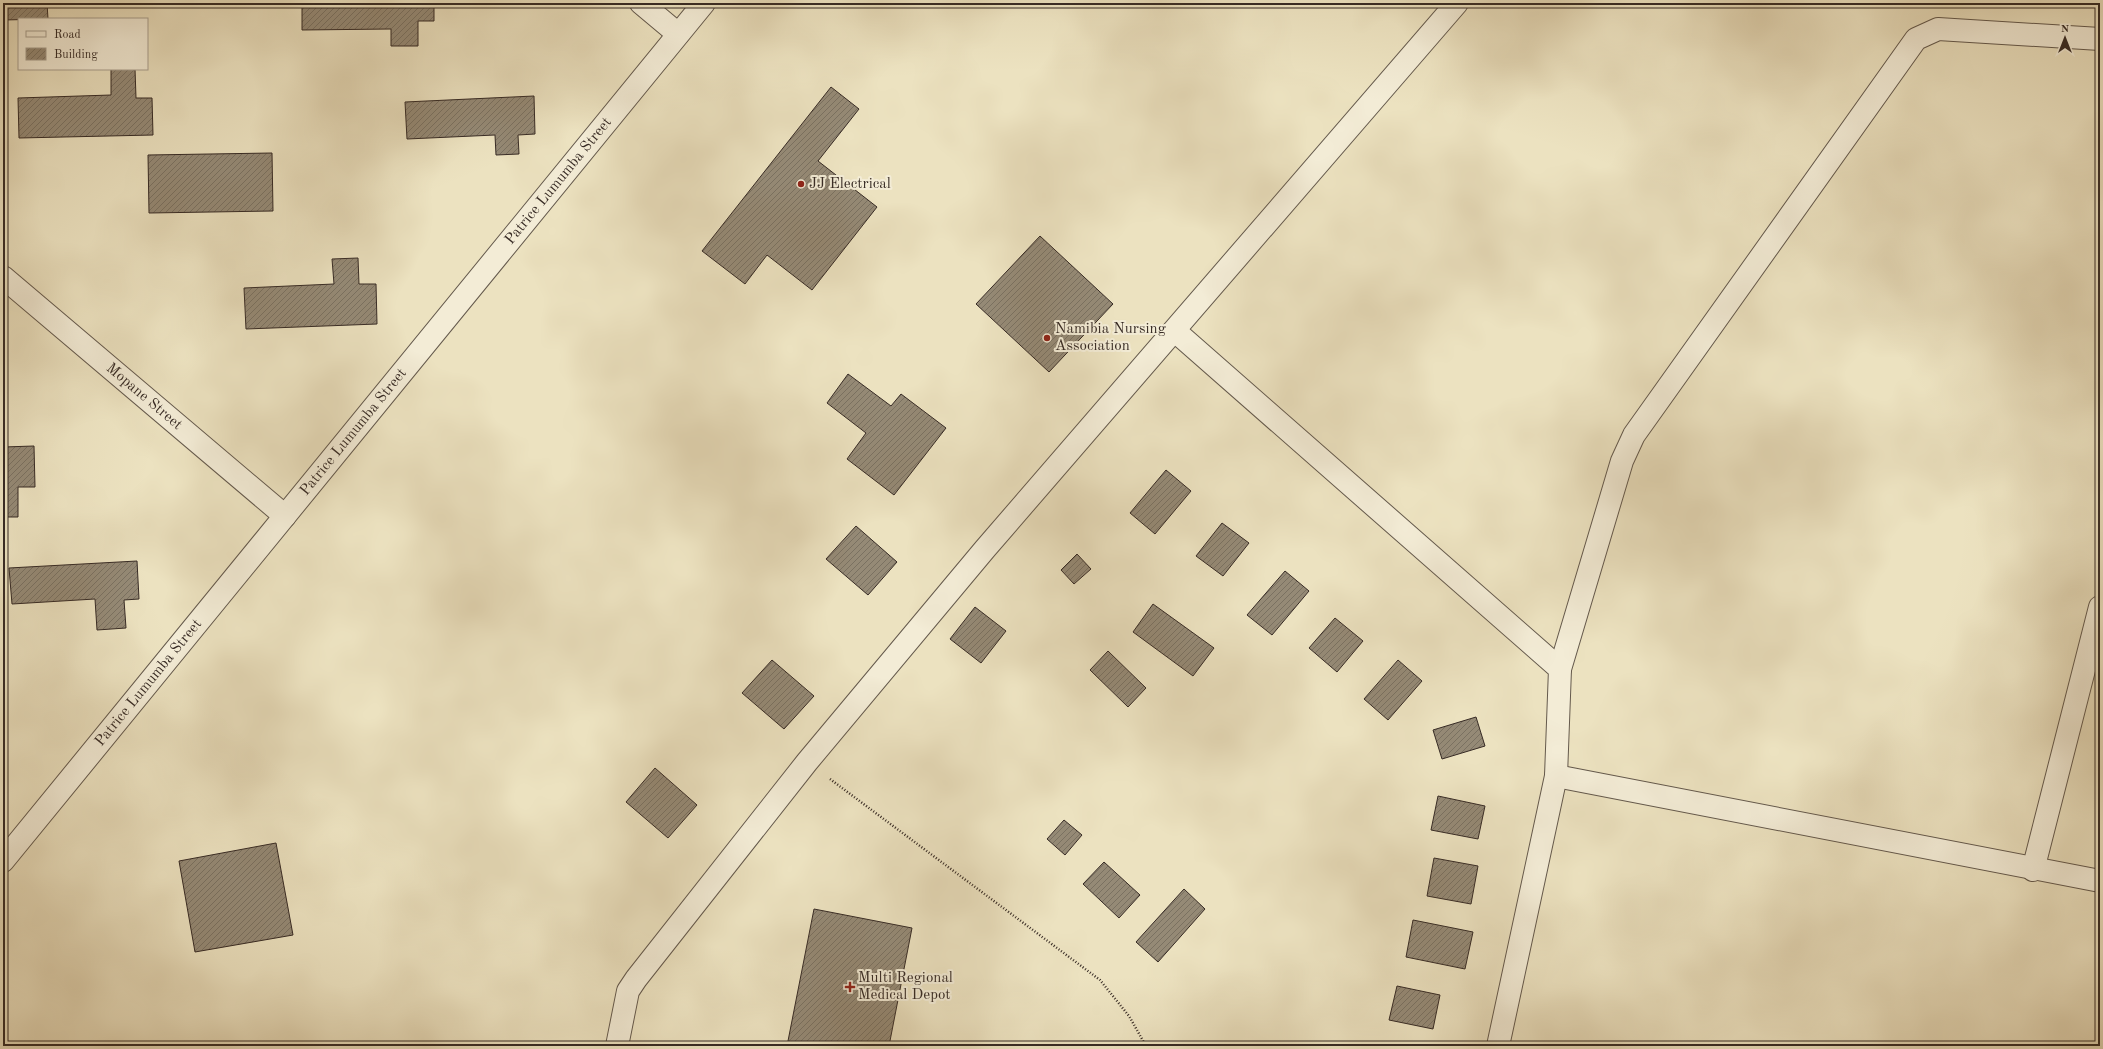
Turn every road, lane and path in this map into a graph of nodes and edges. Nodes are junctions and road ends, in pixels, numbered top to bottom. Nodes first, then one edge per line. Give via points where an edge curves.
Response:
1 (642, 3) edge
2 (704, 3) edge
3 (1457, 3) edge
4 (678, 34) junction
5 (2100, 39) edge
6 (3, 278) edge
7 (1175, 331) junction
8 (285, 516) junction
9 (2100, 607) edge
10 (1560, 669) junction
11 (807, 762) junction
12 (1556, 776) junction
13 (3, 861) edge
14 (2033, 870) junction
15 (2100, 881) edge
16 (617, 1046) edge
17 (1146, 1046) edge
18 (1498, 1046) edge

1 - 4 street
2 - 4 street, Patrice Lumumba Street
3 - 7 street
4 - 8 street, Patrice Lumumba Street
5 - 10 street via 1938,29 1916,39 1634,436 1622,461
6 - 8 street, Mopane Street
7 - 10 street
7 - 11 street via 985,549
8 - 13 street, Patrice Lumumba Street
9 - 14 street
10 - 12 street
11 - 16 street via 636,979 628,991 624,1004
11 - 17 path via 1100,980 1129,1016
12 - 14 street
12 - 18 street
14 - 15 street

